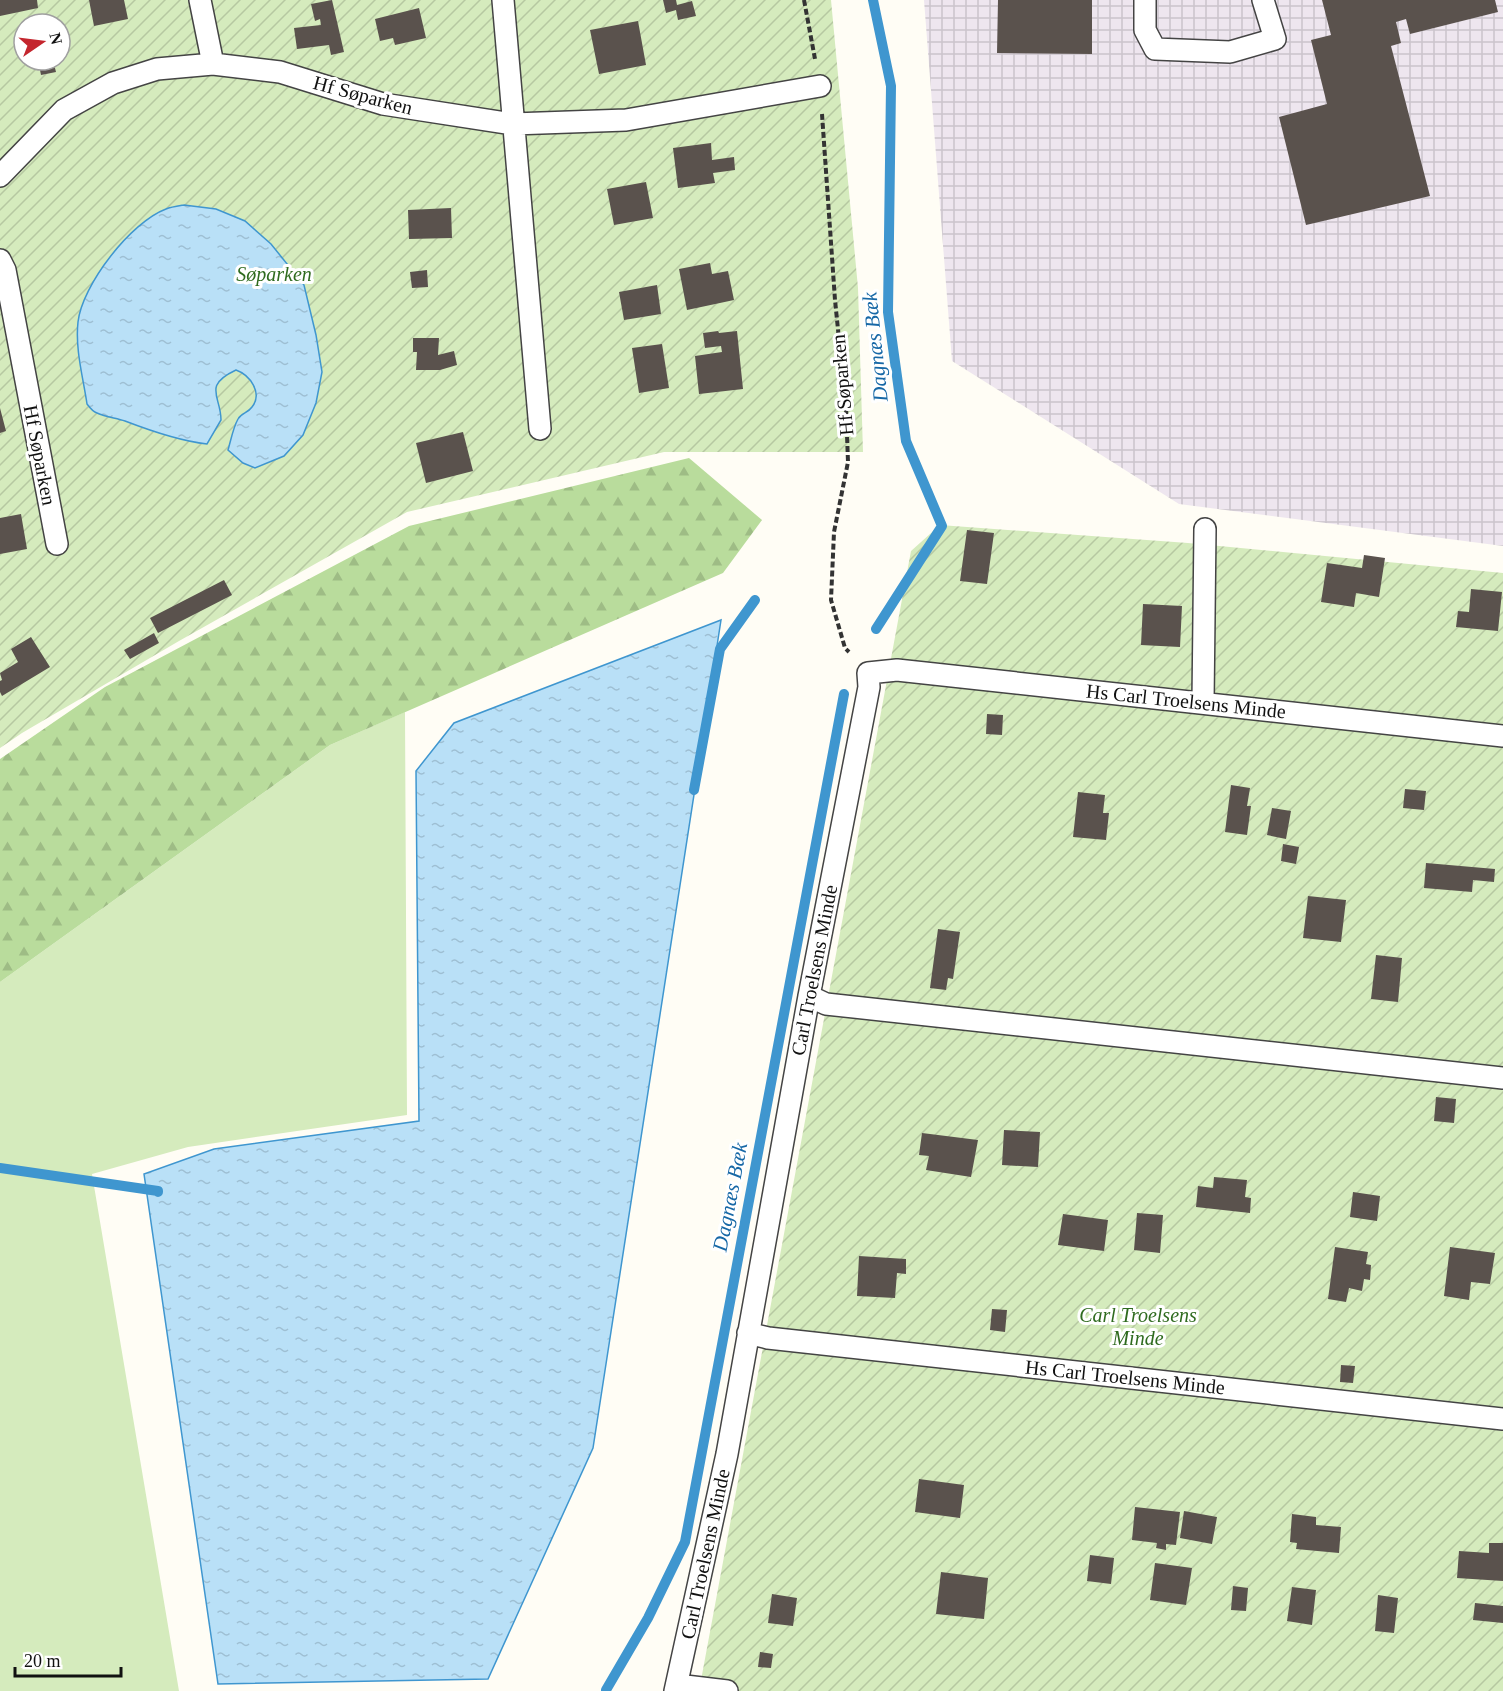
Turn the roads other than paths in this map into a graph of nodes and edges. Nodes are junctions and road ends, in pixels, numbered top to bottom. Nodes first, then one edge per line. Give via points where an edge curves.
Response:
1 (200, 0) edge
2 (503, 0) edge
3 (1145, 0) edge
4 (1263, 0) edge
5 (213, 64) junction
6 (820, 86) road end
7 (513, 124) junction
8 (0, 176) edge
9 (0, 260) edge
10 (540, 429) dead end
11 (1205, 529) dead end
12 (57, 544) dead end
13 (868, 673) joint
14 (1203, 702) junction
15 (1503, 736) edge
16 (809, 996) junction
17 (1503, 1078) edge
18 (748, 1333) junction
19 (1503, 1419) edge
20 (676, 1688) edge
21 (727, 1691) edge

1 - 5 lane
2 - 7 lane
3 - 4 lane via 1145,30 1155,49 1230,52 1275,39
5 - 7 lane, Hf Søparken via 280,72 383,104
5 - 8 lane, Hf Søparken via 157,69 113,83 64,110
6 - 7 lane, Hf Søparken via 627,120
7 - 10 lane
9 - 12 lane, Hf Søparken
11 - 14 lane
13 - 14 lane, Hs Carl Troelsens Minde via 897,670
13 - 16 lane, Carl Troelsens Minde via 869,687
14 - 15 lane, Hs Carl Troelsens Minde
16 - 17 lane via 826,1004
16 - 18 lane, Carl Troelsens Minde
18 - 19 lane, Hs Carl Troelsens Minde
18 - 20 lane, Carl Troelsens Minde
20 - 21 lane

